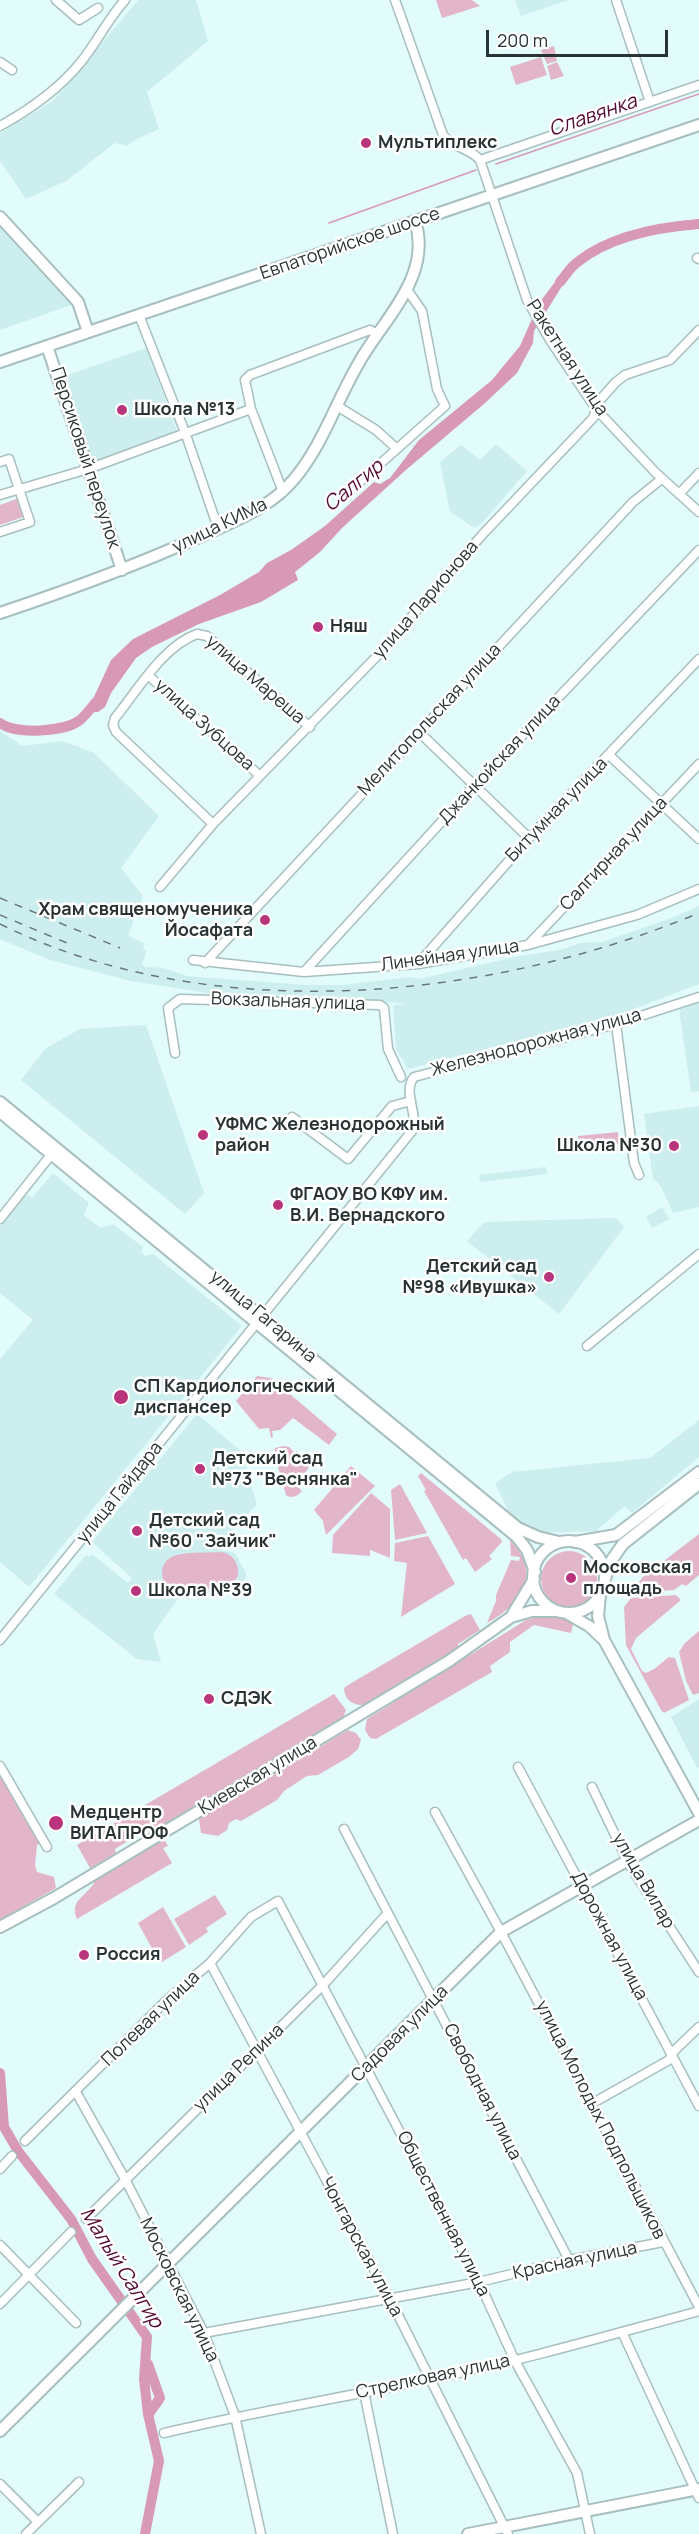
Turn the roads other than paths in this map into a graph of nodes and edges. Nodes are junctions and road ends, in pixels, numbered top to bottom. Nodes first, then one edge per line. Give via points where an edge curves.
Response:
1 (56, 0) edge
2 (125, 0) edge
3 (395, 0) edge
4 (615, 0) edge
5 (98, 8) dead end
6 (0, 62) edge
7 (12, 70) dead end
8 (699, 85) edge
9 (650, 102) junction
10 (699, 125) edge
11 (0, 126) edge
12 (480, 160) junction
13 (492, 195) junction
14 (0, 217) edge
15 (415, 221) junction
16 (408, 291) junction
17 (139, 315) junction
18 (699, 330) edge
19 (88, 332) junction
20 (378, 334) junction
21 (48, 346) junction
22 (0, 362) edge
23 (337, 406) junction
24 (251, 409) junction
25 (596, 409) junction
26 (186, 435) junction
27 (396, 448) junction
28 (0, 462) edge
29 (88, 469) junction
30 (699, 473) edge
31 (657, 476) junction
32 (19, 490) junction
33 (283, 492) junction
34 (679, 494) junction
35 (0, 495) edge
36 (344, 496) dead end
37 (699, 512) edge
38 (218, 528) junction
39 (0, 532) edge
40 (699, 550) edge
41 (122, 570) junction
42 (0, 613) edge
43 (699, 659) edge
44 (149, 676) junction
45 (310, 727) junction
46 (419, 732) junction
47 (609, 755) junction
48 (699, 764) edge
49 (259, 775) junction
50 (476, 785) junction
51 (662, 804) junction
52 (213, 824) junction
53 (529, 838) junction
54 (699, 839) edge
55 (160, 887) dead end
56 (699, 889) edge
57 (528, 945) junction
58 (193, 960) dead end
59 (205, 963) junction
60 (418, 964) junction
61 (304, 972) junction
62 (699, 997) edge
63 (616, 1024) junction
64 (174, 1053) dead end
65 (401, 1077) dead end
66 (411, 1101) junction
67 (0, 1102) edge
68 (0, 1112) edge
69 (292, 1117) dead end
70 (54, 1151) junction
71 (639, 1175) dead end
72 (0, 1219) edge
73 (699, 1254) edge
74 (260, 1320) junction
75 (586, 1346) dead end
76 (699, 1472) edge
77 (699, 1484) edge
78 (559, 1542) junction
79 (574, 1542) junction
80 (534, 1576) junction
81 (602, 1590) junction
82 (561, 1612) junction
83 (511, 1617) junction
84 (0, 1640) edge
85 (604, 1640) junction
86 (0, 1766) edge
87 (518, 1767) dead end
88 (592, 1787) dead end
89 (435, 1812) dead end
90 (699, 1813) edge
91 (699, 1820) edge
92 (344, 1829) dead end
93 (47, 1847) dead end
94 (628, 1861) junction
95 (583, 1887) junction
96 (278, 1901) joint
97 (387, 1914) junction
98 (0, 1927) edge
99 (501, 1932) junction
100 (210, 1963) junction
101 (699, 1972) edge
102 (323, 1984) junction
103 (434, 1999) junction
104 (699, 2027) edge
105 (257, 2050) junction
106 (671, 2055) junction
107 (366, 2067) junction
108 (76, 2092) junction
109 (593, 2103) junction
110 (699, 2106) edge
111 (299, 2132) junction
112 (26, 2141) dead end
113 (12, 2156) dead end
114 (0, 2169) edge
115 (125, 2179) junction
116 (86, 2218) dead end
117 (70, 2232) dead end
118 (663, 2242) junction
119 (0, 2245) edge
120 (569, 2260) junction
121 (168, 2264) junction
122 (30, 2274) junction
123 (478, 2282) junction
124 (390, 2299) junction
125 (0, 2304) edge
126 (699, 2309) edge
127 (76, 2323) dead end
128 (622, 2332) junction
129 (204, 2333) junction
130 (515, 2361) junction
131 (429, 2380) junction
132 (364, 2392) junction
133 (236, 2416) junction
134 (0, 2431) edge
135 (164, 2433) dead end
136 (79, 2482) dead end
137 (0, 2484) edge
138 (698, 2492) edge
139 (586, 2512) junction
140 (38, 2522) junction
141 (506, 2530) edge
142 (26, 2534) edge
143 (261, 2534) edge
144 (393, 2534) edge
145 (468, 2534) edge
146 (590, 2534) edge

1 - 5 street via 79,20
2 - 11 street via 62,82
3 - 12 street via 443,135
4 - 9 street
6 - 7 street
8 - 9 street
9 - 12 street
10 - 13 main road, Евпаторийское шоссе
12 - 13 street, Ракетная улица
13 - 15 main road, Евпаторийское шоссе
13 - 25 street, Ракетная улица via 530,305
14 - 19 main road via 78,303
15 - 16 main road, улица КИМа via 418,254
15 - 17 main road, Евпаторийское шоссе
16 - 20 main road, улица КИМа
16 - 27 street via 422,311 437,389 445,406
17 - 19 main road, Евпаторийское шоссе
17 - 26 street
18 - 25 street, улица Ларионова via 670,360 625,375
19 - 21 main road, Евпаторийское шоссе
20 - 23 main road, улица КИМа via 357,364
20 - 24 street via 370,330 250,375 245,385
21 - 22 main road, Евпаторийское шоссе
21 - 29 main road, Персиковый переулок
23 - 27 street via 376,430
23 - 33 main road, улица КИМа via 313,455
24 - 26 street
24 - 33 street
25 - 31 street, Ракетная улица
25 - 45 street, улица Ларионова via 592,418
26 - 29 street
26 - 38 street
27 - 36 street
28 - 32 street via 9,459
29 - 32 street
29 - 41 main road, Персиковый переулок
30 - 34 street
31 - 34 street, Ракетная улица
31 - 46 street, Мелитопольская улица
32 - 35 street
32 - 39 street via 30,522
33 - 38 main road, улица КИМа via 264,506
34 - 37 street, Ракетная улица
38 - 41 main road, улица КИМа
40 - 50 street, Джанкойская улица
41 - 42 main road, улица КИМа
43 - 47 street, Битумная улица
44 - 45 street, улица Мареша via 174,645 201,633
44 - 49 street, улица Зубцова
44 - 52 street via 115,718 116,732
45 - 49 street, улица Ларионова
46 - 50 street
46 - 59 street, Мелитопольская улица
47 - 51 street
47 - 53 street, Битумная улица
48 - 51 street, Салгирная улица
49 - 52 street, улица Ларионова
50 - 53 street
50 - 61 street, Джанкойская улица
51 - 54 street
51 - 57 street, Салгирная улица
52 - 55 street, улица Ларионова
53 - 60 street, Битумная улица
56 - 57 street, Линейная улица via 637,915
57 - 60 street, Линейная улица
58 - 59 street, Линейная улица
59 - 61 street, Линейная улица
60 - 61 street, Линейная улица
62 - 63 street, Железнодорожная улица
63 - 66 street, Железнодорожная улица via 418,1074 410,1086
63 - 71 street via 634,1163
64 - 65 street, Вокзальная улица via 168,1008 180,999 380,1005 384,1008 391,1059
66 - 69 street via 392,1106 348,1159
66 - 74 street, Железнодорожная улица via 412,1131
67 - 70 main road, улица Гагарина
68 - 70 main road, улица Гагарина
70 - 72 street
70 - 74 main road, улица Гагарина
73 - 75 street
74 - 78 main road, улица Гагарина via 518,1528
74 - 80 main road, улица Гагарина via 517,1537 527,1550
74 - 84 street, улица Гайдара
76 - 79 main road via 616,1535
77 - 81 main road via 623,1544 611,1561
78 - 79 main road
78 - 80 main road via 538,1557
79 - 81 main road via 597,1556 603,1569
80 - 82 main road via 542,1599
80 - 83 main road, Киевская улица
81 - 82 main road via 586,1610
81 - 85 main road via 598,1616
82 - 83 main road, Киевская улица via 532,1611
82 - 85 main road via 589,1626
83 - 98 main road, Киевская улица via 449,1661
85 - 90 main road
86 - 93 street
87 - 95 street, Дорожная улица
88 - 94 street, улица Вилар
89 - 99 street, улица Молодых Подпольщиков
91 - 94 main road, Садовая улица
92 - 97 street, Свободная улица
94 - 95 main road, Садовая улица
94 - 101 street, улица Вилар
95 - 99 main road, Садовая улица
95 - 106 street, Дорожная улица
96 - 100 street, Полевая улица via 251,1917
96 - 102 street, Общественная улица
97 - 102 street, улица Репина
97 - 103 street, Свободная улица
99 - 103 main road, Садовая улица
99 - 109 street, улица Молодых Подпольщиков
100 - 105 street, Чонгарская улица
100 - 108 street, Полевая улица via 166,2001
102 - 105 street, улица Репина
102 - 107 street, Общественная улица
103 - 107 main road, Садовая улица
103 - 120 street, Свободная улица
104 - 106 street
105 - 111 street, Чонгарская улица
105 - 115 street, улица Репина
106 - 109 street via 669,2060
106 - 110 street, Дорожная улица
107 - 111 main road, Садовая улица
107 - 123 street, Общественная улица
108 - 112 street, Полевая улица
108 - 115 street, Московская улица
109 - 118 street, улица Молодых Подпольщиков
111 - 121 main road, Садовая улица
111 - 124 street, Чонгарская улица
113 - 114 street
115 - 116 street, улица Репина
115 - 121 street, Московская улица
117 - 122 street
118 - 120 street, Красная улица
118 - 126 street, улица Молодых Подпольщиков
119 - 122 street
120 - 123 street, Красная улица
121 - 129 street, Московская улица
121 - 134 main road, Садовая улица
122 - 125 street
122 - 127 street
123 - 124 street, Красная улица
123 - 130 street, Общественная улица
124 - 129 street, Красная улица
124 - 131 street, Чонгарская улица
126 - 128 street, Стрелковая улица
128 - 130 street, Стрелковая улица
128 - 138 street
129 - 133 street, Московская улица
130 - 131 street, Стрелковая улица
130 - 139 street, Общественная улица via 577,2473
131 - 132 street, Стрелковая улица
131 - 141 street, Чонгарская улица
132 - 133 street, Стрелковая улица
132 - 144 street
133 - 135 street, Стрелковая улица
133 - 143 street, Московская улица
136 - 140 street
137 - 140 street
138 - 139 main road
139 - 141 main road
139 - 146 street, Общественная улица
140 - 142 street
141 - 145 main road

